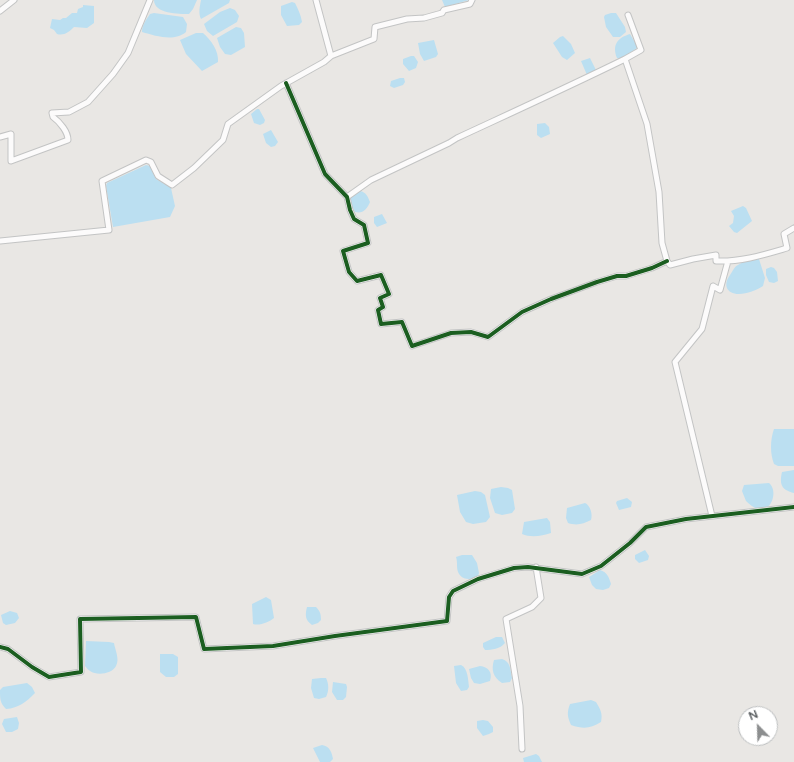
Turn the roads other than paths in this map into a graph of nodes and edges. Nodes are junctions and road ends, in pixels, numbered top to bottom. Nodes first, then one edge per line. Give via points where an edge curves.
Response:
1 (14, 0) edge
2 (150, 0) edge
3 (316, 0) edge
4 (472, 0) edge
5 (0, 12) edge
6 (628, 15) dead end
7 (331, 56) junction
8 (625, 59) junction
9 (286, 83) junction
10 (0, 137) edge
11 (347, 197) junction
12 (794, 228) edge
13 (0, 242) edge
14 (728, 261) junction
15 (667, 262) junction
16 (794, 507) edge
17 (712, 516) junction
18 (536, 568) junction
19 (0, 647) edge
20 (522, 749) dead end

1 - 5 street
2 - 10 street via 128,53 113,74 88,102 69,112 52,113 68,135 68,140 11,161 11,134
3 - 7 street
4 - 7 street via 470,4 444,10 442,13 375,27 374,39
6 - 8 street via 641,50
7 - 9 street
8 - 11 street via 371,180
8 - 15 street via 648,124 659,192 662,243
9 - 11 street via 325,174
9 - 13 street via 228,124 223,140 172,185 158,176 151,162 146,160 102,181 109,230
11 - 15 street via 354,219 364,225 368,243 343,251 349,272 357,281 381,275 389,294 380,298 383,307 378,310 380,324 402,322 412,346 451,332 471,332 488,337 522,312 551,299 597,282 626,276
12 - 14 street via 784,234 787,248 748,259
14 - 15 street via 716,261 716,255 670,265
14 - 17 street via 720,290 713,286 702,329 675,362
16 - 17 street
17 - 18 street via 646,527 601,566 582,574
18 - 19 street via 514,568 478,579 453,591 449,597 447,621 273,646 204,649 196,617 80,619 81,672 49,677 8,649
18 - 20 street via 541,598 532,607 506,619 520,706

